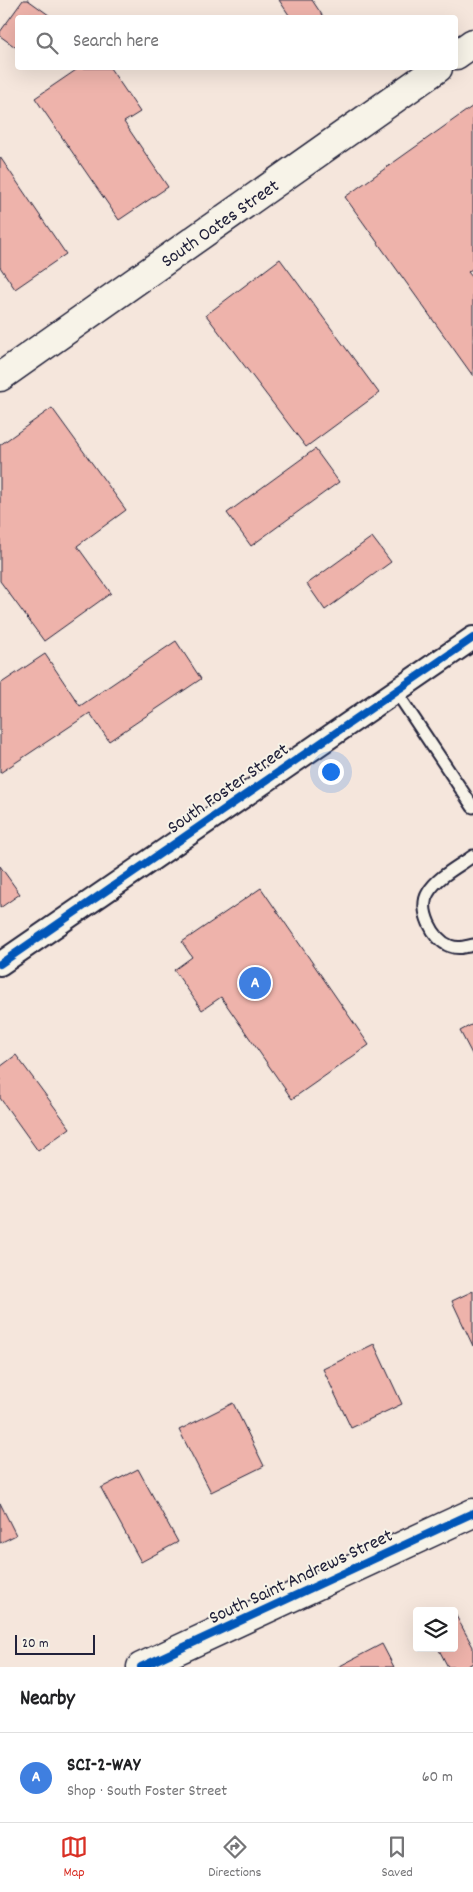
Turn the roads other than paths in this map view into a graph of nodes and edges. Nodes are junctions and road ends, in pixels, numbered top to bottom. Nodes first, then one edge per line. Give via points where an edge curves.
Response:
1 (473, 42) edge
2 (458, 53) edge
3 (435, 70) edge
4 (0, 377) edge
5 (473, 638) edge
6 (395, 690) junction
7 (473, 807) edge
8 (473, 856) edge
9 (473, 945) edge
10 (0, 964) edge
11 (473, 1513) edge
12 (141, 1667) edge

1 - 2 main road
3 - 4 main road, South Oates Street
5 - 6 street, South Foster Street
6 - 7 lane
6 - 10 street, South Foster Street
8 - 9 lane via 435,884 427,894 425,904 426,916 437,936 449,946
11 - 12 main road, South Saint Andrews Street

